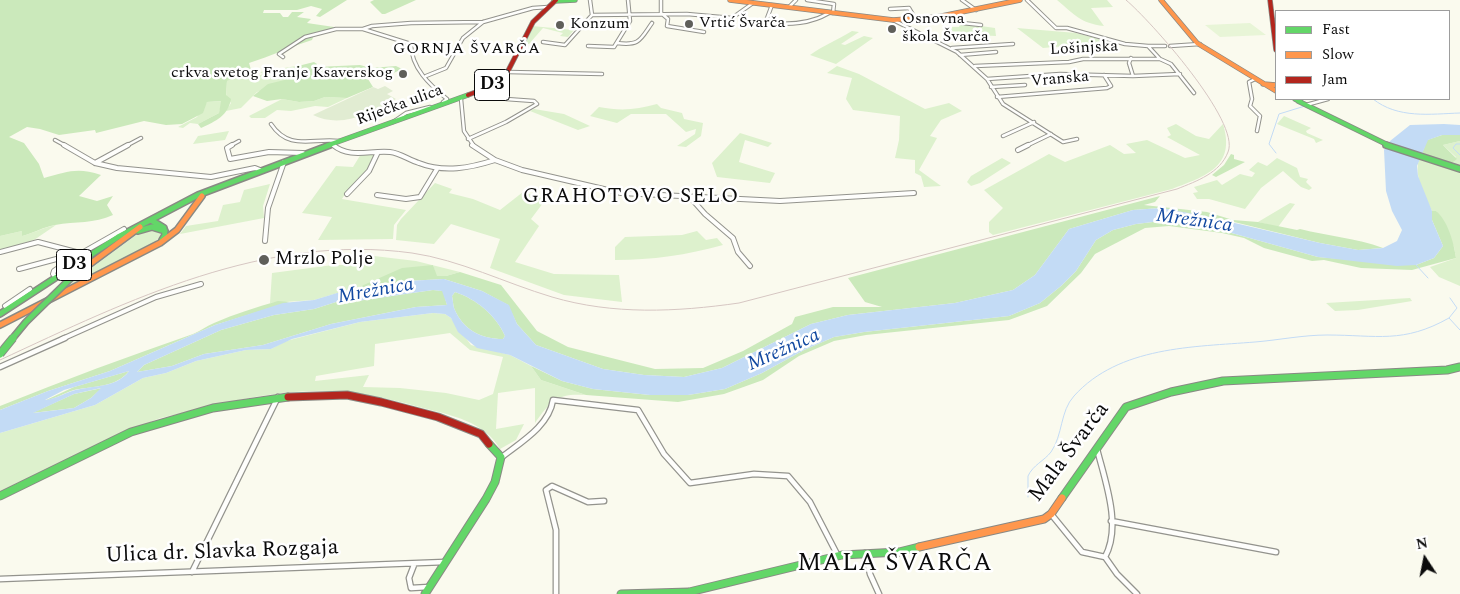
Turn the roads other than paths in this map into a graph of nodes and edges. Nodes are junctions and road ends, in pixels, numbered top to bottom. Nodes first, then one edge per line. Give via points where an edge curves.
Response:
1 (564, 0) edge
2 (576, 0) edge
3 (590, 0) edge
4 (628, 0) edge
5 (661, 0) edge
6 (730, 0) edge
7 (796, 0) edge
8 (807, 0) edge
9 (832, 0) edge
10 (962, 0) edge
11 (1020, 0) edge
12 (1027, 0) edge
13 (1161, 0) edge
14 (1270, 0) edge
15 (555, 1) edge
16 (753, 3) junction
17 (834, 4) junction
18 (772, 5) junction
19 (548, 7) junction
20 (789, 7) junction
21 (890, 9) dead end
22 (976, 10) junction
23 (831, 13) junction
24 (592, 14) junction
25 (662, 15) junction
26 (630, 16) junction
27 (936, 17) junction
28 (916, 20) junction
29 (483, 22) junction
30 (900, 22) junction
31 (652, 23) dead end
32 (981, 25) dead end
33 (363, 30) junction
34 (704, 32) dead end
35 (543, 42) dead end
36 (1275, 42) edge
37 (617, 43) junction
38 (1013, 44) dead end
39 (1200, 44) junction
40 (588, 46) dead end
41 (1148, 46) junction
42 (1165, 46) dead end
43 (1170, 46) dead end
44 (950, 49) junction
45 (996, 52) dead end
46 (960, 55) junction
47 (283, 57) dead end
48 (1131, 58) junction
49 (1160, 59) junction
50 (975, 66) junction
51 (509, 72) junction
52 (602, 74) dead end
53 (1180, 74) junction
54 (1104, 75) junction
55 (426, 76) junction
56 (1133, 76) junction
57 (1255, 79) junction
58 (987, 80) junction
59 (1263, 84) junction
60 (1025, 85) dead end
61 (1275, 85) edge
62 (991, 87) junction
63 (1275, 90) edge
64 (1194, 93) dead end
65 (997, 97) junction
66 (462, 99) junction
67 (506, 99) dead end
68 (1296, 100) edge
69 (1323, 100) edge
70 (1304, 104) junction
71 (1034, 122) junction
72 (271, 124) dead end
73 (393, 124) junction
74 (1257, 131) dead end
75 (1051, 134) junction
76 (1003, 136) dead end
77 (141, 138) dead end
78 (468, 139) junction
79 (55, 140) dead end
80 (1077, 140) dead end
81 (239, 141) dead end
82 (342, 141) junction
83 (332, 144) junction
84 (1018, 150) dead end
85 (378, 152) junction
86 (306, 154) junction
87 (495, 160) junction
88 (284, 161) junction
89 (95, 163) junction
90 (437, 169) junction
91 (1460, 169) edge
92 (260, 170) junction
93 (216, 188) junction
94 (914, 193) dead end
95 (347, 194) dead end
96 (377, 195) dead end
97 (689, 196) junction
98 (151, 220) junction
99 (124, 229) dead end
100 (165, 231) junction
101 (131, 234) junction
102 (265, 242) dead end
103 (160, 243) junction
104 (0, 252) edge
105 (80, 254) junction
106 (750, 266) dead end
107 (19, 269) dead end
108 (56, 277) junction
109 (201, 284) dead end
110 (30, 289) dead end
111 (5, 306) edge
112 (0, 314) edge
113 (0, 324) edge
114 (0, 354) edge
115 (0, 367) edge
116 (1460, 367) edge
117 (278, 397) junction
118 (1097, 448) junction
119 (501, 458) junction
120 (0, 496) edge
121 (604, 501) dead end
122 (1051, 514) junction
123 (1111, 521) junction
124 (865, 552) junction
125 (1276, 552) dead end
126 (838, 556) junction
127 (1105, 557) junction
128 (445, 562) junction
129 (414, 565) junction
130 (192, 572) junction
131 (0, 579) edge
132 (431, 586) junction
133 (425, 594) edge
134 (556, 594) edge
135 (622, 594) edge
136 (879, 594) edge
137 (1137, 594) edge

1 - 2 main road
1 - 15 main road
3 - 24 street
4 - 26 street
5 - 25 street
6 - 16 main road
7 - 20 street
8 - 17 street
9 - 17 street
10 - 22 street
11 - 22 main road
12 - 41 street via 1056,28 1124,44
13 - 39 main road
14 - 36 main road
15 - 19 main road, Riječka ulica / D3
16 - 18 main road
16 - 25 street via 732,18
17 - 23 street
18 - 20 main road
18 - 23 street via 766,21 769,24 797,23
19 - 29 street
19 - 51 main road, Riječka ulica / D3 via 533,22
20 - 23 main road
21 - 28 street via 908,8
22 - 27 main road
23 - 30 main road
24 - 26 street
24 - 35 street via 565,45
25 - 26 street
25 - 34 street via 668,19 667,26
26 - 37 street
27 - 28 main road
27 - 32 street via 944,21
28 - 30 main road
29 - 33 street via 385,24
29 - 55 street via 463,38 446,68
30 - 44 street
31 - 37 street via 639,42 631,45
33 - 47 street via 336,29 305,37 279,54
33 - 55 street via 411,44 412,60
37 - 40 street via 608,47
38 - 44 street
39 - 43 street
39 - 57 main road
41 - 42 street
41 - 49 street
44 - 46 street
45 - 46 street
46 - 50 street
48 - 49 street, Lošinjska
48 - 50 street, Lošinjska
48 - 56 street via 1129,63
49 - 53 street via 1171,64
50 - 58 street
51 - 52 street
51 - 66 main road, Riječka ulica / D3 via 489,87
53 - 56 street
53 - 64 street
54 - 56 street
54 - 58 street via 1060,74
54 - 65 street, Vranska via 1111,86 1107,88
55 - 73 street via 446,101 406,113
57 - 59 main road
57 - 74 street via 1249,82 1250,106 1260,116
58 - 62 street
59 - 61 main road
59 - 63 main road
60 - 62 street
62 - 65 street
65 - 71 street
66 - 73 main road, Riječka ulica / D3
66 - 78 street via 464,130
67 - 78 street via 537,104
68 - 70 main road
69 - 70 street
70 - 91 main road via 1380,143
71 - 75 street
71 - 76 street
72 - 82 street via 276,134 288,140
73 - 82 main road, Riječka ulica / D3
75 - 80 street via 1063,142
75 - 84 street
77 - 89 street
78 - 87 street via 479,151
79 - 89 street
81 - 86 street via 227,148 230,159 269,152
82 - 83 main road, Riječka ulica / D3
83 - 85 street via 339,151
83 - 86 main road, Riječka ulica / D3
85 - 90 street via 397,153
85 - 95 street via 369,171
86 - 88 main road, Riječka ulica / D3
87 - 90 street via 474,167
87 - 97 street via 621,194
88 - 92 main road, Riječka ulica / D3
88 - 102 street via 268,208
89 - 92 street via 210,177 255,168
90 - 96 street via 420,196 406,199
92 - 93 main road, Riječka ulica / D3
93 - 98 main road, Riječka ulica / D3
93 - 103 main road, Riječka ulica / D3 via 202,196 177,230
94 - 97 street via 780,201
97 - 106 street via 733,238 738,252
98 - 100 main road via 162,225
98 - 101 main road
98 - 108 main road, Riječka ulica / D3
99 - 105 street
100 - 101 main road via 152,227
100 - 103 main road
101 - 114 main road, bridge via 71,278 30,317
103 - 113 main road, Riječka ulica / D3
104 - 105 street via 38,242
105 - 107 street
105 - 108 street via 56,269 53,274
108 - 111 main road, Riječka ulica / D3
109 - 115 street via 156,298
110 - 111 street
111 - 112 main road, Riječka ulica / D3
116 - 118 main road, Mala Švarča via 1223,381 1171,392 1126,407
117 - 119 main road via 347,395 381,402 480,434
117 - 120 main road via 213,408 131,432
117 - 130 street
118 - 122 main road, Mala Švarča
118 - 123 street
119 - 126 street via 541,425 553,400 638,410 664,454 690,483 745,475 788,476 800,486
119 - 128 main road via 495,482
121 - 134 street via 588,502 552,486 546,490 556,530
122 - 124 main road, Mala Švarča via 1044,519 899,552
122 - 127 street via 1082,552
123 - 125 street
123 - 127 street via 1110,548
124 - 126 main road, Mala Švarča
124 - 136 street
126 - 135 main road, Mala Švarča via 689,592
127 - 137 street
128 - 129 street, Ulica dr. Slavka Rozgaja
128 - 132 main road
129 - 130 street, Ulica dr. Slavka Rozgaja
129 - 132 street via 409,578 411,588
130 - 131 street, Ulica dr. Slavka Rozgaja
132 - 133 main road

